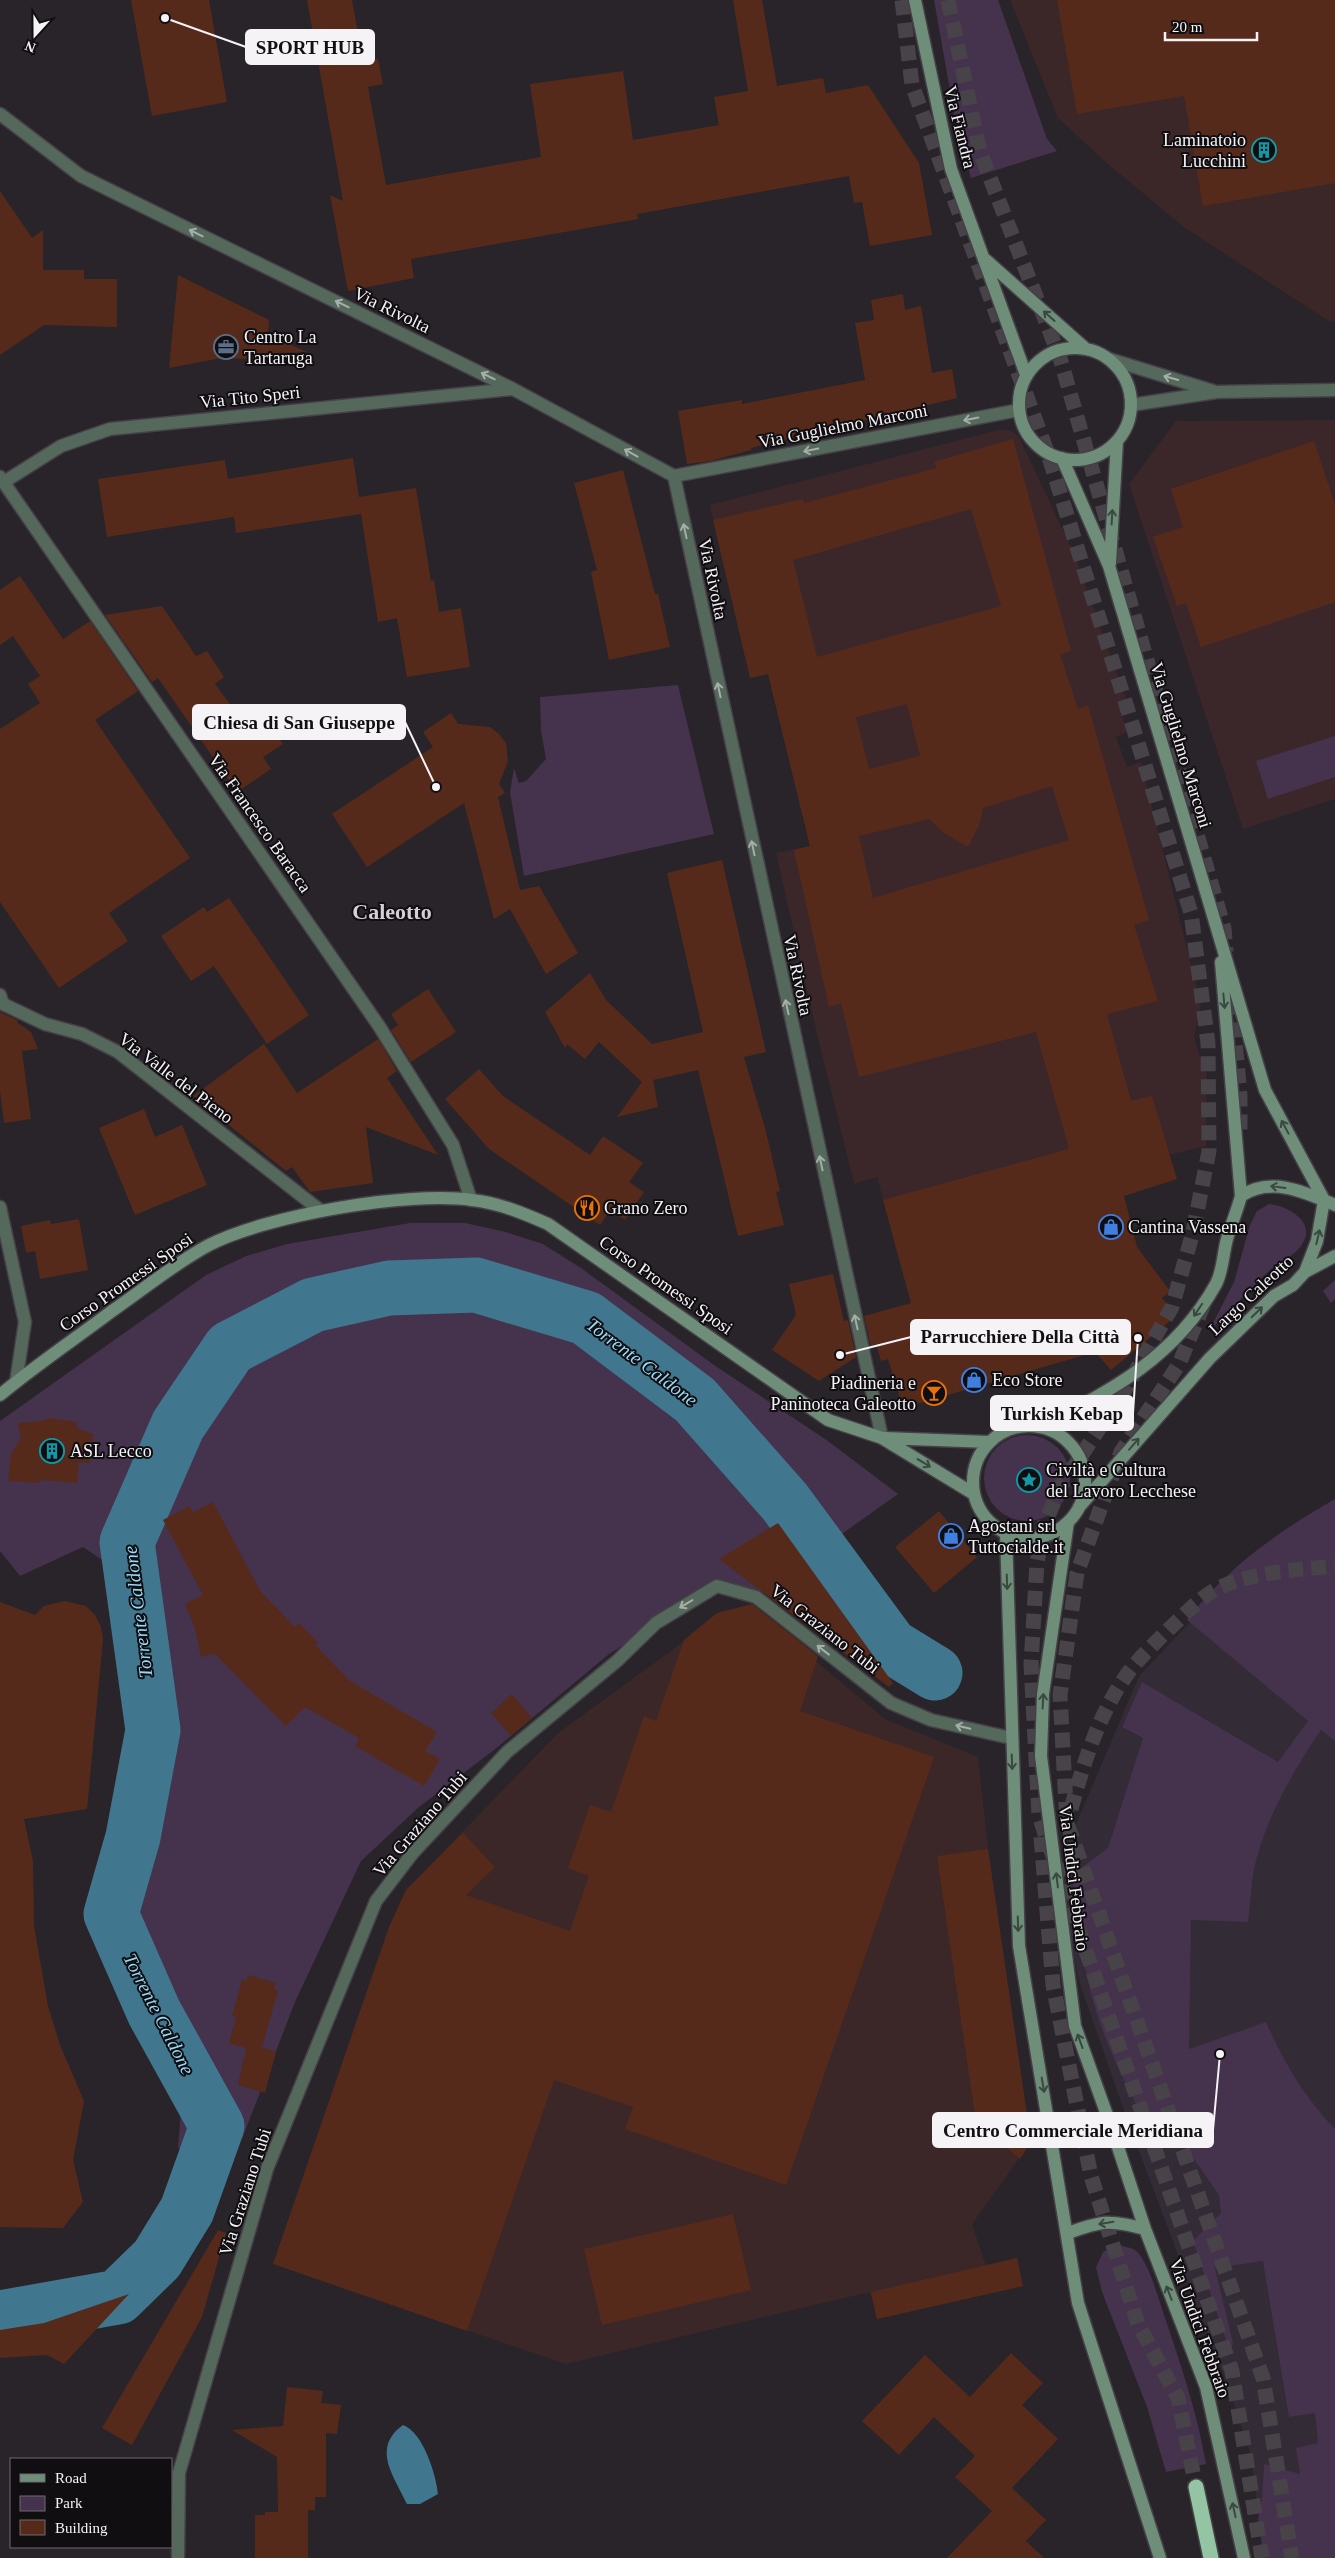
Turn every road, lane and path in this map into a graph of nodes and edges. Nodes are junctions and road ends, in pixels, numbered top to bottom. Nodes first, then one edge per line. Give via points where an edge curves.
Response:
1 (915, 0) edge
2 (0, 114) edge
3 (984, 258) junction
4 (1086, 349) junction
5 (1109, 359) junction
6 (1026, 375) junction
7 (513, 389) junction
8 (1335, 390) edge
9 (1217, 392) junction
10 (1131, 405) junction
11 (1019, 410) junction
12 (1117, 441) junction
13 (1062, 458) junction
14 (674, 476) junction
15 (2, 479) edge
16 (1109, 566) junction
17 (1219, 935) junction
18 (0, 995) edge
19 (1241, 1196) junction
20 (472, 1200) junction
21 (1330, 1203) edge
22 (0, 1207) edge
23 (321, 1211) junction
24 (1335, 1256) edge
25 (1306, 1272) junction
26 (16, 1382) junction
27 (0, 1395) edge
28 (1039, 1427) junction
29 (882, 1438) junction
30 (989, 1442) junction
31 (974, 1494) junction
32 (1079, 1507) junction
33 (1068, 1522) junction
34 (1006, 1533) junction
35 (1011, 1738) junction
36 (1144, 2228) junction
37 (1068, 2233) junction
38 (1196, 2487) tunnel mouth
39 (178, 2558) edge
40 (1160, 2558) edge
41 (1211, 2558) edge
42 (1244, 2558) edge

1 - 3 street, Via Fiandra via 951,169
7 -> 2 street, Via Rivolta via 82,176
4 -> 3 street, Via Fiandra
3 - 6 street, Via Fiandra
4 - 5 street
4 - 6 street via 1068,348 1052,352
9 -> 5 street
5 - 10 street via 1125,379
6 - 11 street via 1021,386
14 -> 7 street, Via Rivolta
7 - 15 street, Via Tito Speri via 110,429 61,446
8 - 9 street
9 - 10 street
10 - 12 street via 1127,424
11 - 13 street via 1028,435 1038,446
11 -> 14 street, Via Guglielmo Marconi
12 - 13 street via 1092,457
16 -> 12 street, Via Guglielmo Marconi
13 - 16 street, Via Guglielmo Marconi
29 -> 14 street, Via Rivolta
15 - 20 street, Via Francesco Baracca via 379,1026 453,1145
16 - 17 street, Via Guglielmo Marconi
17 -> 19 street, Via Guglielmo Marconi
21 -> 17 street, Via Guglielmo Marconi via 1265,1090
18 - 23 street, Via Valle del Pieno via 3,1004 45,1024 82,1034 118,1052
21 -> 19 street via 1276,1185 1261,1186
19 -> 28 street, Largo Caleotto via 1217,1282 1186,1327 1155,1359 1113,1388
20 - 23 street, Corso Promessi Sposi via 430,1197
20 - 29 street, Corso Promessi Sposi via 505,1206 548,1224 828,1420
25 -> 21 street, Largo Caleotto
22 - 26 street via 25,1322
23 - 26 street, Corso Promessi Sposi via 250,1229 210,1245 160,1277
24 - 25 street
32 -> 25 street, Largo Caleotto via 1210,1358 1274,1296
26 - 27 street, Corso Promessi Sposi
28 - 30 street, Largo Caleotto via 1011,1429
28 - 32 street, Largo Caleotto via 1065,1439 1077,1454 1084,1472 1085,1488
29 - 30 street, Corso Promessi Sposi
29 -> 31 street, Corso Promessi Sposi
30 - 31 street, Largo Caleotto via 978,1458 973,1477
31 - 34 street, Largo Caleotto via 990,1522
32 - 33 street, Largo Caleotto
33 - 34 street, Largo Caleotto via 1059,1530 1040,1537
36 -> 33 street, Via Undici Febbraio via 1075,2026 1041,1756 1043,1694
34 -> 35 street
35 -> 37 street via 1019,1946
35 -> 39 street, Via Graziano Tubi via 931,1720 891,1703 756,1597 717,1586 656,1623 617,1661 508,1752 412,1854 376,1901 264,2178 179,2472
36 -> 37 street via 1117,2221 1090,2225
42 -> 36 street, Via Undici Febbraio via 1206,2387
37 - 40 street via 1078,2303
38 - 41 highway

